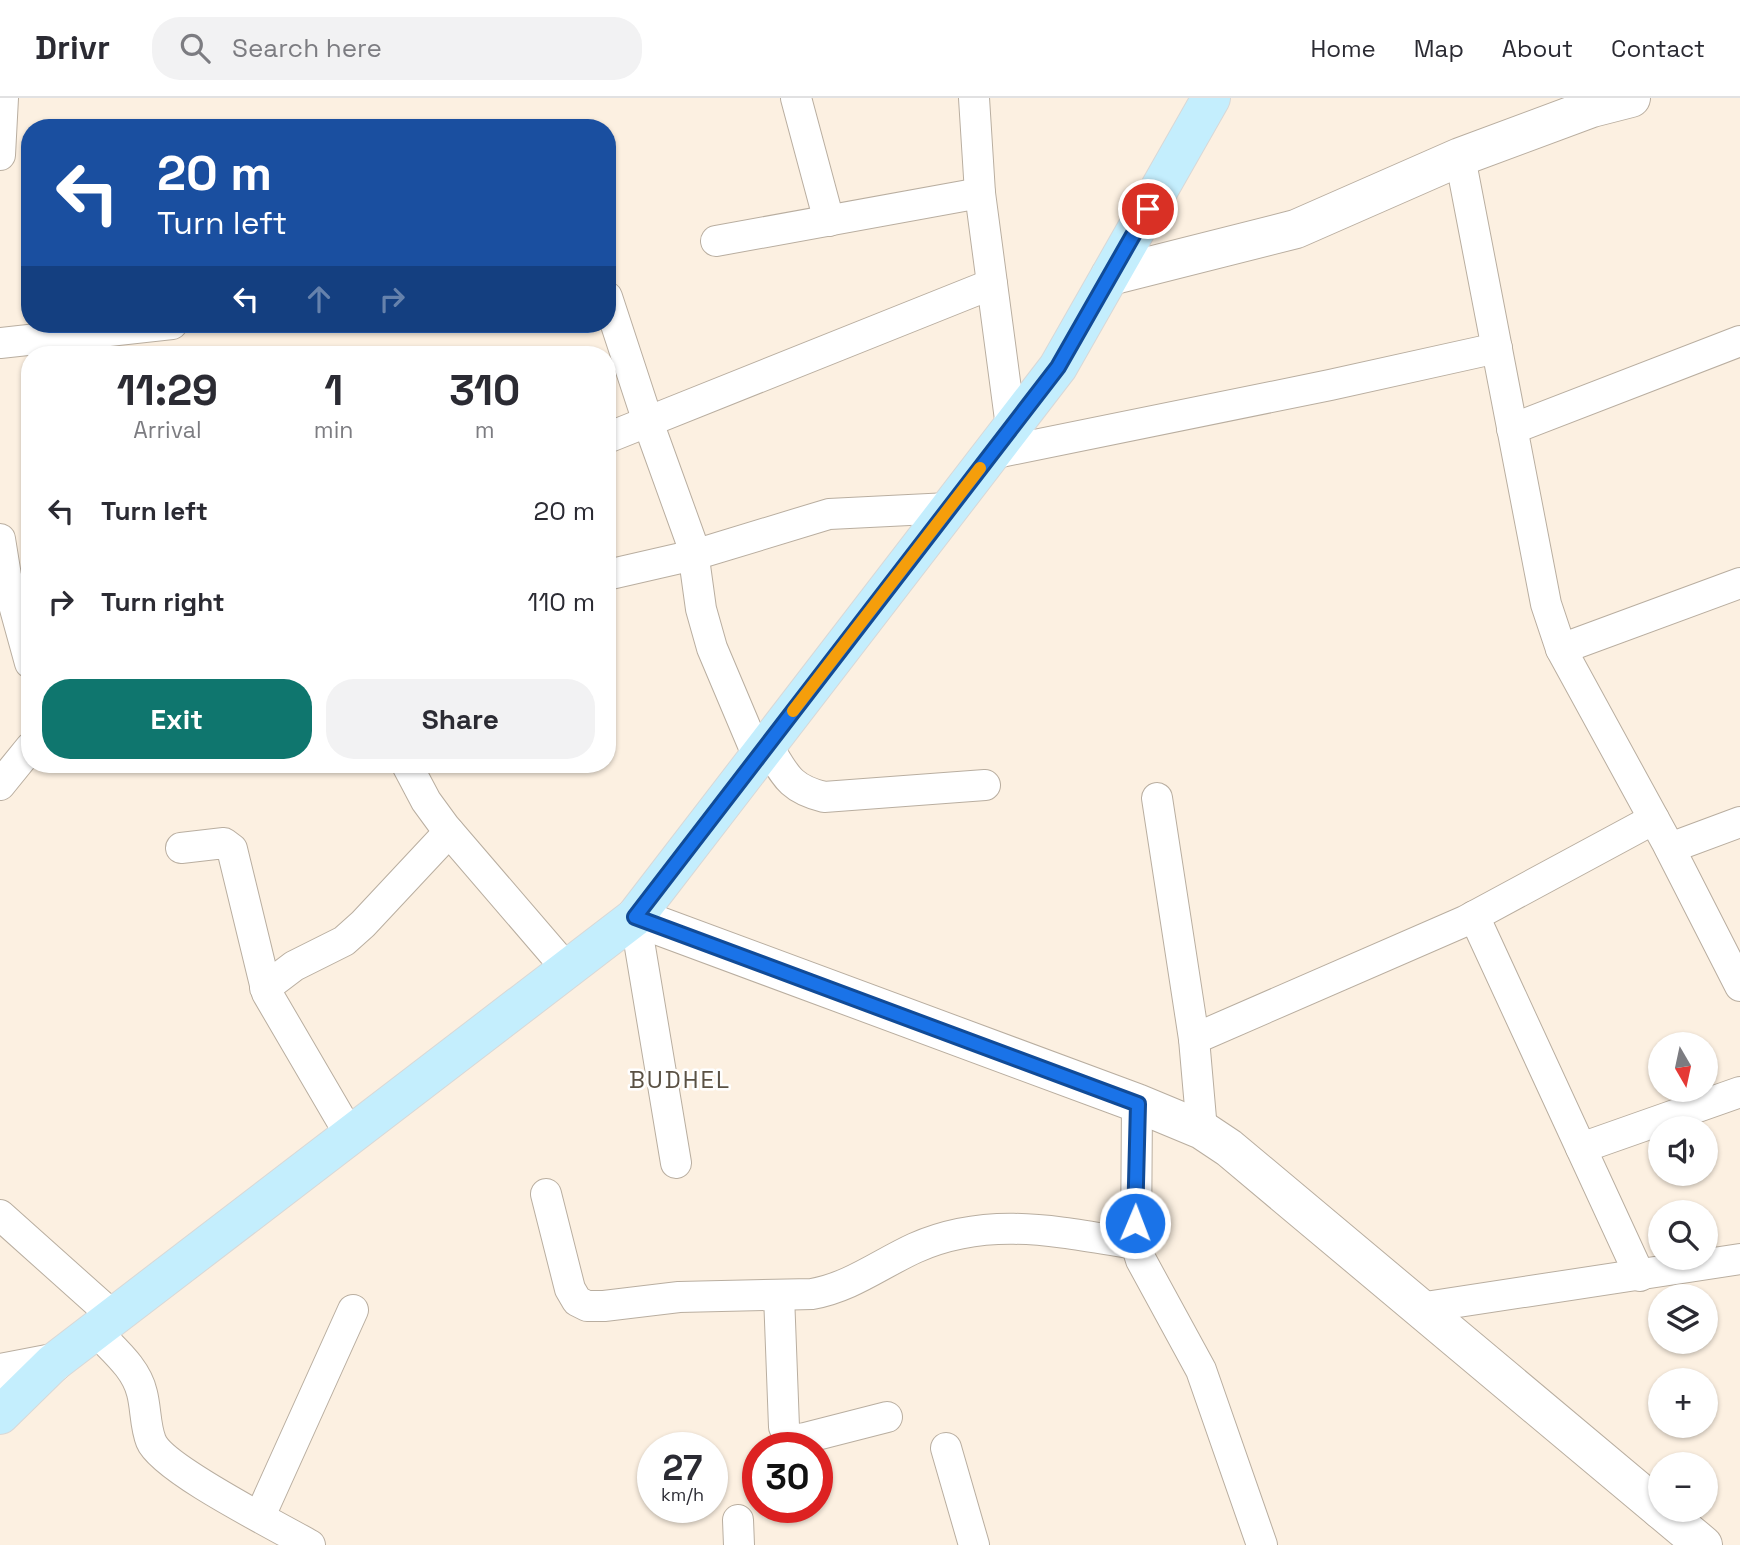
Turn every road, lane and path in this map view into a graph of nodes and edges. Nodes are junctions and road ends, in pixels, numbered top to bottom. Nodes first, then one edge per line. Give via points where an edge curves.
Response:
1 (3, 98) edge
2 (796, 98) edge
3 (974, 98) edge
4 (1211, 98) edge
5 (1631, 98) edge
6 (1594, 103) edge
7 (0, 155) edge
8 (1460, 157) junction
9 (980, 193) junction
10 (829, 220) junction
11 (716, 241) dead end
12 (1110, 276) junction
13 (992, 284) junction
14 (616, 324) edge
15 (91, 333) edge
16 (1740, 341) edge
17 (0, 343) edge
18 (1497, 348) junction
19 (648, 422) junction
20 (1512, 429) junction
21 (616, 434) edge
22 (1001, 441) junction
23 (949, 509) junction
24 (0, 539) edge
25 (694, 555) junction
26 (616, 573) edge
27 (1740, 583) edge
28 (21, 630) edge
29 (1561, 649) junction
30 (762, 751) junction
31 (21, 759) edge
32 (411, 773) edge
33 (0, 785) edge
34 (985, 785) dead end
35 (1157, 798) dead end
36 (1654, 819) junction
37 (1740, 822) edge
38 (449, 832) junction
39 (181, 848) dead end
40 (1670, 849) junction
41 (1474, 916) junction
42 (635, 917) junction
43 (567, 969) junction
44 (1740, 986) edge
45 (265, 988) junction
46 (1194, 1039) junction
47 (1740, 1092) edge
48 (1138, 1104) junction
49 (1202, 1130) junction
50 (350, 1135) junction
51 (1581, 1148) junction
52 (676, 1163) dead end
53 (545, 1194) dead end
54 (0, 1215) edge
55 (1136, 1244) junction
56 (1740, 1259) edge
57 (1640, 1276) junction
58 (779, 1295) junction
59 (1419, 1308) junction
60 (354, 1311) dead end
61 (104, 1323) junction
62 (52, 1363) junction
63 (0, 1373) edge
64 (0, 1415) edge
65 (887, 1417) dead end
66 (946, 1448) dead end
67 (1648, 1499) edge
68 (260, 1517) junction
69 (1675, 1522) edge
70 (310, 1545) edge
71 (974, 1545) edge
72 (1262, 1545) edge
73 (1703, 1545) edge

1 - 7 street
2 - 10 street
3 - 9 street
4 - 12 main road
5 - 6 street
6 - 8 street
8 - 12 street via 1296,229
8 - 18 street
9 - 10 street
9 - 13 street
10 - 11 street
12 - 22 main road via 1058,367
13 - 19 street
13 - 22 street
14 - 19 street
15 - 17 street
16 - 20 street
18 - 20 street
18 - 22 street via 1330,385
19 - 21 street
19 - 25 street
20 - 29 street via 1546,604
22 - 23 main road
23 - 25 street via 829,514
23 - 30 main road
24 - 28 street
25 - 26 street
25 - 30 street via 708,637
27 - 29 street
29 - 36 street
30 - 34 street via 803,792 824,797
30 - 42 main road
31 - 33 street
32 - 38 street
35 - 46 street
36 - 40 street
36 - 41 street
37 - 40 street
38 - 43 street
38 - 45 street via 344,941 294,966
39 - 45 street via 224,843 232,849
40 - 44 street
41 - 46 street
41 - 51 street
42 - 43 main road
42 - 48 street
42 - 52 street
43 - 50 main road
45 - 50 street
46 - 49 street
47 - 51 street
48 - 49 street
48 - 55 street
49 - 59 street
50 - 61 main road
51 - 57 street
53 - 58 street via 570,1289 587,1306 679,1297
54 - 61 street
55 - 58 street via 1033,1228 975,1230 915,1248 828,1291
55 - 72 street via 1201,1370
56 - 57 street
57 - 59 street
58 - 65 street via 787,1435 801,1438
59 - 67 street
60 - 68 street
61 - 62 main road
61 - 68 street via 138,1380 151,1440 160,1455
62 - 63 street
62 - 64 main road
66 - 71 street
68 - 70 street
69 - 73 street

